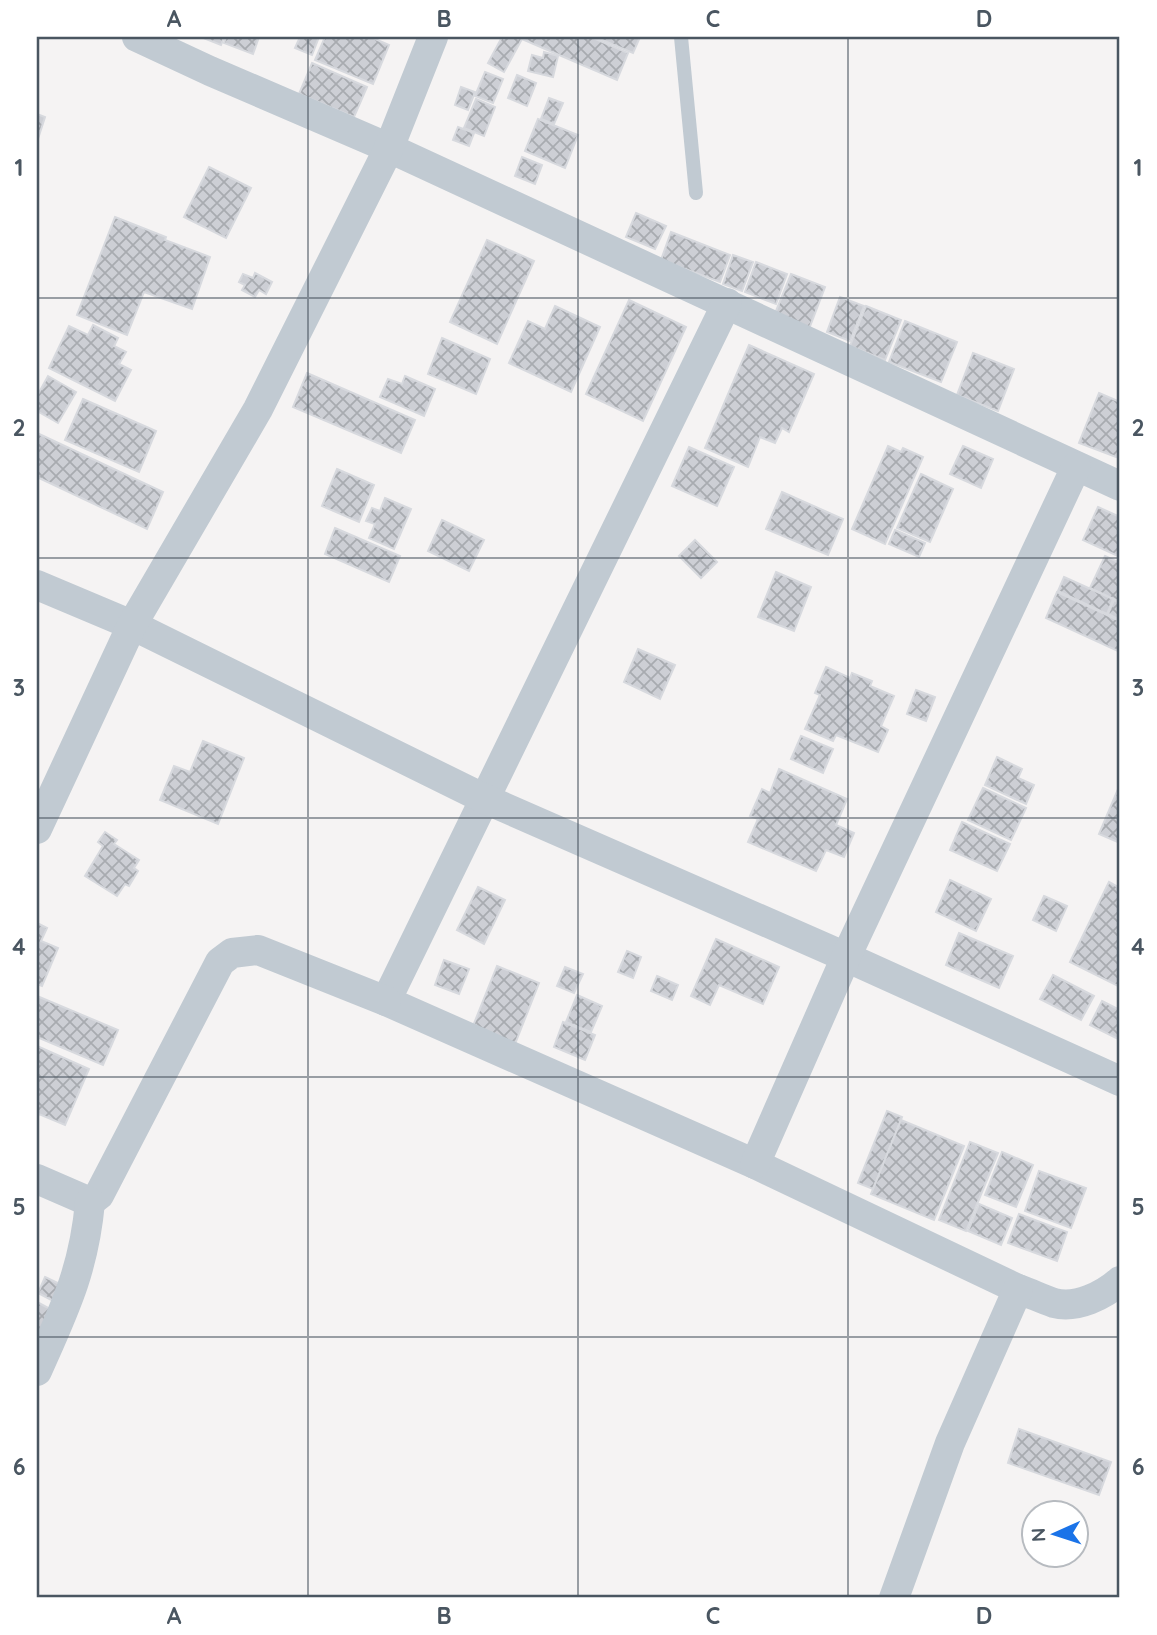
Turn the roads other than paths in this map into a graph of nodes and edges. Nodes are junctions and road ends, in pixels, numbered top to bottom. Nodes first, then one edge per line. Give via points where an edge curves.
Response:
1 (137, 37) edge
2 (433, 37) edge
3 (681, 37) edge
4 (389, 148) junction
5 (696, 194) dead end
6 (727, 303) junction
7 (1076, 467) junction
8 (1120, 486) edge
9 (37, 585) edge
10 (132, 625) junction
11 (485, 799) junction
12 (37, 829) edge
13 (846, 957) junction
14 (386, 1001) junction
15 (1120, 1081) edge
16 (755, 1164) junction
17 (37, 1179) edge
18 (90, 1202) junction
19 (1120, 1281) edge
20 (1018, 1289) junction
21 (37, 1371) edge
22 (894, 1598) edge

1 - 4 street
2 - 4 street
3 - 5 lane
4 - 6 street
4 - 10 street via 258,409
6 - 7 street
6 - 11 street
7 - 8 street
7 - 13 street
9 - 10 street
10 - 11 street
10 - 12 street
11 - 13 street
11 - 14 street
13 - 15 street
13 - 16 street
14 - 16 street
14 - 18 street via 258,950 232,953 220,962 99,1195
16 - 20 street
17 - 18 street
18 - 21 street via 87,1238 71,1295
19 - 20 street via 1108,1291 1078,1302 1057,1304
20 - 22 street via 950,1443

